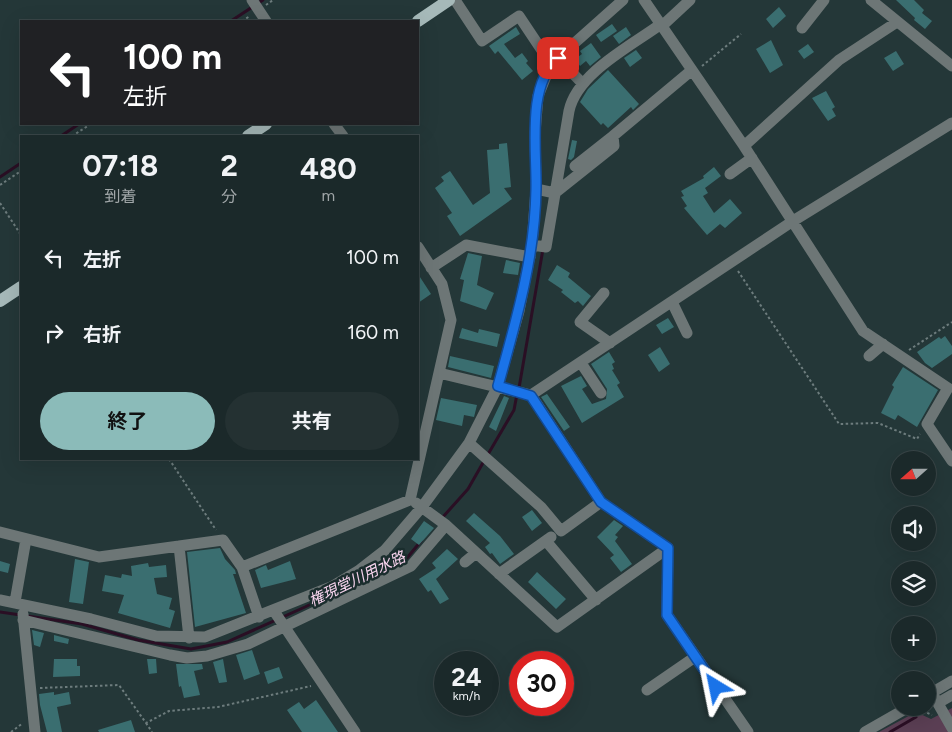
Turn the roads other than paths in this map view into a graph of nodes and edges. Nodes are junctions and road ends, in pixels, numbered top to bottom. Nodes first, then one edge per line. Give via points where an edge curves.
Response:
1 (252, 0) edge
2 (449, 0) edge
3 (454, 0) edge
4 (623, 0) edge
5 (644, 0) edge
6 (690, 0) edge
7 (824, 0) edge
8 (873, 0) edge
9 (265, 20) edge
10 (419, 20) edge
11 (897, 22) junction
12 (661, 25) junction
13 (802, 28) dead end
14 (554, 61) junction
15 (952, 66) edge
16 (693, 72) junction
17 (582, 83) junction
18 (952, 123) edge
19 (264, 125) edge
20 (250, 135) edge
21 (613, 136) junction
22 (744, 146) junction
23 (752, 158) junction
24 (575, 166) dead end
25 (730, 174) dead end
26 (536, 189) junction
27 (555, 193) junction
28 (793, 221) junction
29 (419, 249) edge
30 (531, 251) junction
31 (431, 268) junction
32 (20, 287) edge
33 (604, 293) dead end
34 (0, 301) edge
35 (672, 302) junction
36 (687, 333) dead end
37 (610, 343) junction
38 (883, 344) junction
39 (869, 356) dead end
40 (581, 363) junction
41 (439, 372) junction
42 (498, 386) junction
43 (601, 393) dead end
44 (531, 396) junction
45 (468, 443) junction
46 (952, 461) edge
47 (410, 500) junction
48 (601, 502) junction
49 (422, 506) junction
50 (446, 525) junction
51 (561, 531) junction
52 (0, 532) edge
53 (26, 539) junction
54 (546, 541) junction
55 (179, 546) junction
56 (668, 548) junction
57 (476, 553) junction
58 (465, 562) dead end
59 (242, 567) junction
60 (499, 574) junction
61 (0, 600) edge
62 (596, 600) junction
63 (19, 603) junction
64 (274, 611) junction
65 (259, 617) junction
66 (23, 620) junction
67 (284, 626) junction
68 (204, 637) junction
69 (189, 638) junction
70 (207, 656) junction
71 (695, 657) junction
72 (952, 681) edge
73 (647, 690) dead end
74 (936, 690) edge
75 (952, 695) edge
76 (936, 701) edge
77 (938, 703) junction
78 (892, 716) edge
79 (952, 728) edge
80 (35, 732) edge
81 (355, 732) edge
82 (748, 732) edge
83 (865, 732) edge

1 - 9 street
2 - 10 main road
3 - 14 street via 482,41 519,16
4 - 14 street
5 - 12 street
6 - 12 street
7 - 13 street
8 - 11 street
11 - 15 street
11 - 22 street via 839,60
12 - 16 street
12 - 17 street
14 - 17 street
14 - 26 street via 538,96
16 - 21 street
16 - 22 street
17 - 27 street via 570,103
18 - 28 street
19 - 20 main road
21 - 24 street
21 - 27 street via 614,146
22 - 23 street
23 - 25 street
23 - 28 street
26 - 27 street
26 - 30 street
27 - 30 street via 546,247
28 - 35 street
28 - 38 street via 863,331
29 - 31 street
30 - 31 street via 466,245
30 - 42 street via 519,311
31 - 41 street via 442,284 451,320
32 - 34 main road
33 - 37 street via 580,322
35 - 36 street
35 - 37 street
37 - 40 street
38 - 39 street
38 - 46 street via 948,388 926,424
40 - 43 street
40 - 44 street
41 - 42 street
41 - 47 street
42 - 44 street
42 - 45 street
44 - 48 street
45 - 49 street
45 - 51 street via 541,507
47 - 49 street
47 - 59 street
48 - 51 street
48 - 56 street
49 - 50 street
49 - 64 street via 386,550 358,571 333,586
50 - 57 street
50 - 67 street via 411,566
51 - 54 street
52 - 53 street
53 - 55 street via 99,557
53 - 63 street
54 - 60 street
54 - 62 street
55 - 59 street via 223,540
55 - 69 street
56 - 62 street
56 - 71 street via 667,615
57 - 58 street
57 - 60 street
59 - 65 street
60 - 62 street via 557,628
61 - 63 street
63 - 66 street
63 - 69 street via 156,636
64 - 65 street
64 - 67 street
65 - 68 street
66 - 70 street via 170,655 187,658
66 - 80 street
67 - 70 street via 248,644
67 - 81 street
68 - 69 street
68 - 70 street
71 - 73 street
71 - 82 street
72 - 74 street
75 - 77 street
76 - 77 street
77 - 79 street
78 - 83 street

